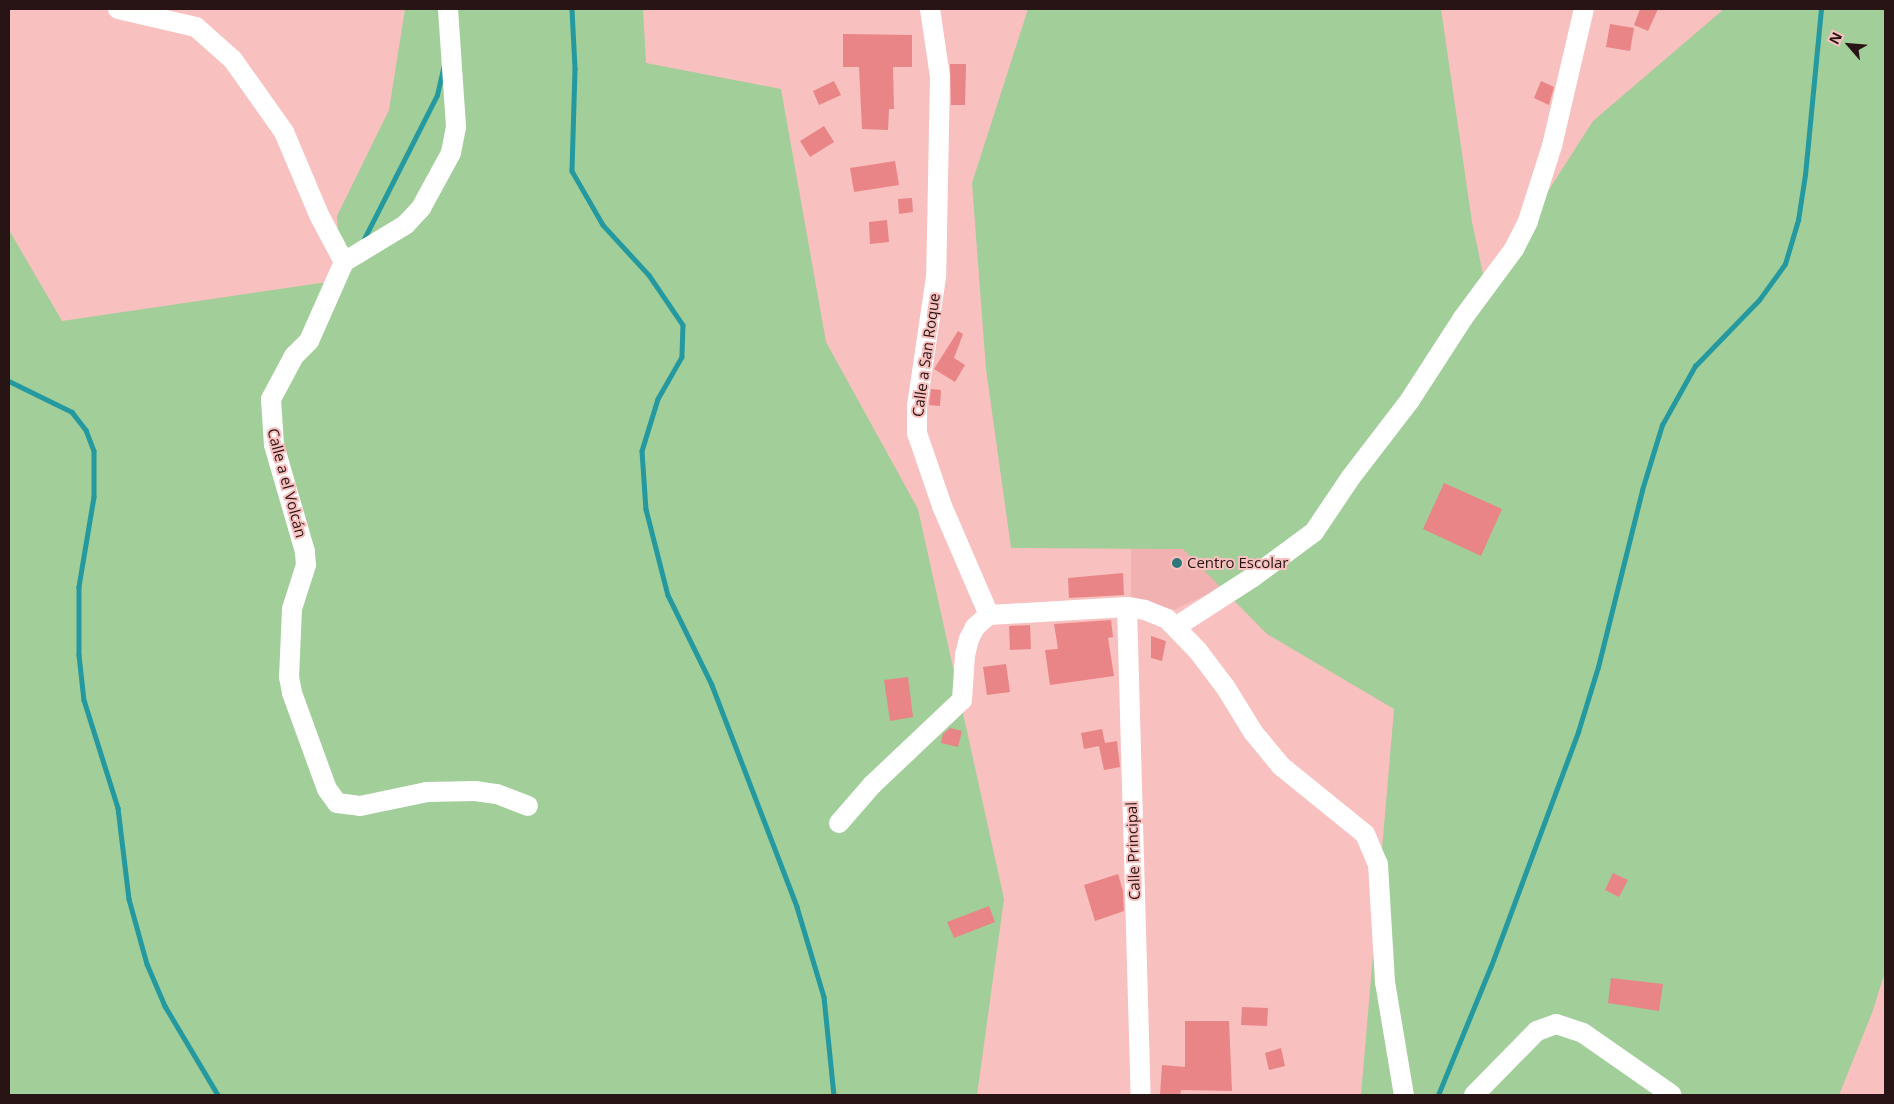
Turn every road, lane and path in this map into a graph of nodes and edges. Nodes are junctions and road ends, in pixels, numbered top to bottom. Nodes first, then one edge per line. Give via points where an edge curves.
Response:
1 (118, 9) edge
2 (448, 9) edge
3 (930, 9) edge
4 (1584, 9) edge
5 (344, 262) junction
6 (1127, 607) junction
7 (989, 615) junction
8 (1177, 626) junction
9 (528, 806) dead end
10 (839, 823) dead end
11 (1141, 1095) edge
12 (1404, 1095) edge
13 (1474, 1095) edge
14 (1672, 1095) edge

1 - 5 street via 196,27 234,60 284,132 319,215
2 - 5 street via 456,127 451,153 431,193 405,225
3 - 7 street, Calle a San Roque via 940,77 936,278 917,406 917,433 942,506
4 - 8 street via 1552,146 1528,221 1514,249 1314,532 1253,577
5 - 9 street, Calle a el Volcán via 312,335 288,366 271,407 274,444 306,552 306,565 292,609 288,661 290,685 327,789 337,803 360,806 427,792 475,791 497,794
6 - 7 street
6 - 8 street via 1156,614
6 - 11 street, Calle Principal
7 - 10 street via 975,627 969,639 964,655 962,700 872,785
8 - 12 street via 1281,766 1370,841 1382,894 1385,982
13 - 14 street via 1537,1031 1556,1024 1583,1033

